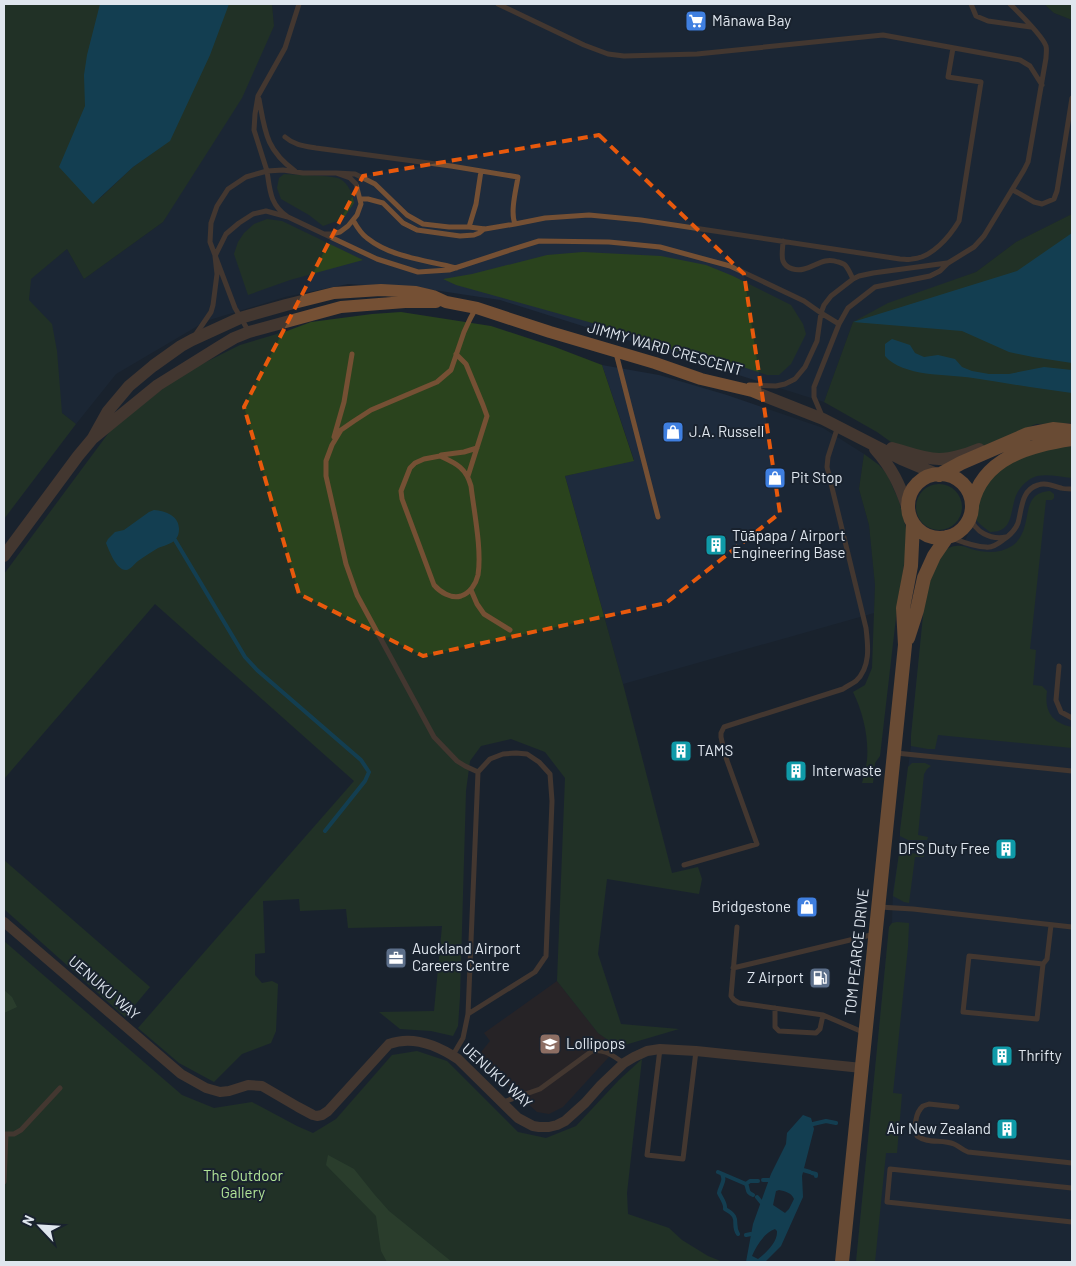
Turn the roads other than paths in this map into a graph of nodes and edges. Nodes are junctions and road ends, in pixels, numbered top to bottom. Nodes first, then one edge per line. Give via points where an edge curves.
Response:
1 (300, 4) edge
2 (498, 4) edge
3 (970, 4) edge
4 (1010, 4) edge
5 (1032, 27) junction
6 (953, 48) junction
7 (1042, 85) junction
8 (258, 96) junction
9 (1072, 98) edge
10 (285, 137) dead end
11 (267, 171) junction
12 (482, 171) junction
13 (296, 172) junction
14 (336, 172) junction
15 (1012, 190) junction
16 (361, 199) junction
17 (288, 217) junction
18 (353, 220) junction
19 (515, 224) junction
20 (469, 227) junction
21 (485, 229) junction
22 (324, 234) junction
23 (783, 241) junction
24 (215, 256) junction
25 (948, 263) junction
26 (456, 268) junction
27 (853, 278) junction
28 (446, 302) junction
29 (477, 308) junction
30 (821, 313) junction
31 (240, 318) junction
32 (840, 324) junction
33 (249, 332) junction
34 (192, 340) junction
35 (616, 352) junction
36 (352, 354) dead end
37 (456, 354) junction
38 (724, 384) junction
39 (823, 419) junction
40 (839, 426) junction
41 (1072, 431) edge
42 (1028, 434) junction
43 (93, 438) junction
44 (1072, 439) edge
45 (870, 443) junction
46 (332, 444) junction
47 (477, 448) junction
48 (440, 456) junction
49 (939, 475) junction
50 (468, 476) junction
51 (1072, 489) edge
52 (908, 509) junction
53 (971, 512) junction
54 (658, 517) dead end
55 (913, 524) junction
56 (1008, 536) junction
57 (948, 537) junction
58 (4, 556) edge
59 (471, 590) junction
60 (510, 630) dead end
61 (905, 645) junction
62 (1059, 666) dead end
63 (1072, 718) edge
64 (894, 752) junction
65 (1072, 771) edge
66 (478, 772) junction
67 (684, 865) dead end
68 (878, 907) junction
69 (4, 922) edge
70 (1051, 925) junction
71 (737, 927) dead end
72 (1072, 927) edge
73 (875, 934) junction
74 (1043, 964) junction
75 (733, 968) junction
76 (775, 1008) junction
77 (468, 1014) junction
78 (823, 1015) junction
79 (865, 1033) junction
80 (660, 1048) junction
81 (696, 1051) junction
82 (453, 1055) junction
83 (624, 1063) junction
84 (862, 1068) junction
85 (60, 1088) dead end
86 (502, 1102) junction
87 (958, 1107) dead end
88 (5, 1134) edge
89 (1072, 1164) edge
90 (4, 1182) edge
91 (1072, 1188) edge
92 (1072, 1222) edge
93 (842, 1262) edge

1 - 8 lane via 285,48
2 - 6 lane via 584,45 624,56 697,54 883,35
3 - 5 lane via 976,16 988,21
4 - 5 lane
5 - 7 lane via 1046,46
6 - 7 lane via 1020,60 1030,66
6 - 23 lane via 948,77 981,82 959,221 952,234 927,254 914,259
7 - 15 lane via 1030,154
8 - 11 lane via 254,130
8 - 13 lane via 268,142
9 - 15 lane via 1054,199 1042,204
10 - 12 lane via 297,144
11 - 13 lane
11 - 17 lane via 274,204
11 - 24 lane via 239,180 216,206 210,232
12 - 19 lane via 518,177 513,212
12 - 20 lane
13 - 14 lane
14 - 16 lane via 356,184
14 - 20 lane via 355,174 375,184 407,215 422,224
15 - 25 lane via 984,236 974,247
16 - 18 lane
16 - 21 lane via 383,204 403,223 417,230 460,236 474,235
17 - 22 lane
17 - 24 lane via 266,211 252,214 226,234
18 - 22 lane via 340,232
18 - 26 lane via 367,238 387,250
19 - 21 lane
19 - 23 lane via 590,215
20 - 21 lane
22 - 26 lane via 376,259 409,270 430,272
23 - 27 lane via 783,262 788,267 805,269 823,261 836,261 845,264
24 - 31 lane
24 - 34 lane via 217,274 213,305
25 - 27 lane
25 - 32 lane via 930,276 875,287 848,308
26 - 30 lane via 539,241 660,247 730,266 804,301
27 - 30 lane via 830,296
28 - 29 street, JIMMY WARD CRESCENT
28 - 31 street, JIMMY WARD CRESCENT via 416,292 334,293
28 - 33 street, JIMMY WARD CRESCENT via 341,308
29 - 35 street, JIMMY WARD CRESCENT
29 - 37 lane
30 - 32 lane
30 - 38 lane via 817,341 805,367 795,379 776,386
31 - 33 lane
31 - 34 street, JIMMY WARD CRESCENT
32 - 39 lane via 814,387 814,397
33 - 43 street, JIMMY WARD CRESCENT via 219,346 158,385
34 - 43 street, JIMMY WARD CRESCENT via 152,366 129,386 108,411
35 - 38 street, JIMMY WARD CRESCENT
35 - 54 lane
36 - 46 lane via 344,402
37 - 46 lane via 451,370 437,382 372,410 341,430
37 - 47 lane via 466,364 487,416
38 - 39 street, JIMMY WARD CRESCENT via 752,391
39 - 40 street, JIMMY WARD CRESCENT
40 - 45 street, JIMMY WARD CRESCENT
40 - 67 lane via 827,467 866,628 868,652 864,670 855,682 843,689 724,727 721,737 725,755 757,844
41 - 42 main road via 1053,429
42 - 45 street via 941,460
42 - 49 main road
43 - 58 street, JIMMY WARD CRESCENT
44 - 53 main road via 1052,442 1004,459 988,472 978,487
45 - 49 street, JIMMY WARD CRESCENT
45 - 52 street, JIMMY WARD CRESCENT via 895,475
46 - 66 lane via 326,461 326,476 346,564 357,595 434,736 457,761
47 - 48 lane
47 - 50 lane
48 - 50 lane via 458,464
48 - 59 lane via 415,463 410,468 401,491 402,499 434,585 453,597
49 - 52 main road via 929,477 916,486
49 - 53 main road via 958,480 966,488
50 - 59 lane via 479,554 478,577
51 - 56 lane via 1044,484 1032,488 1023,499 1018,523
52 - 55 main road
53 - 56 lane via 974,526 984,534
53 - 57 main road via 965,526
55 - 57 main road via 926,535
55 - 61 main road, TOM PEARCE DRIVE via 911,566 903,608
56 - 57 lane via 988,547
57 - 61 main road, TOM PEARCE DRIVE via 924,578
59 - 60 lane via 484,614
61 - 64 main road, TOM PEARCE DRIVE
62 - 63 lane via 1056,700 1061,712
64 - 65 lane
64 - 68 main road, TOM PEARCE DRIVE
66 - 77 lane
66 - 77 lane via 490,759 516,753 527,754 550,774 552,800 546,956 535,972
68 - 70 lane
68 - 73 main road, TOM PEARCE DRIVE
69 - 82 street, UENUKU WAY via 168,1064 213,1090 220,1092 262,1086 317,1116 328,1111 389,1044 417,1041
70 - 72 lane
70 - 74 lane via 1047,960
71 - 75 lane
73 - 75 lane
73 - 79 main road, TOM PEARCE DRIVE
74 - 74 lane via 969,956 964,1012 1037,1019
75 - 76 lane via 731,996 734,1000
76 - 78 lane
76 - 78 lane via 775,1028 779,1031 816,1033
77 - 82 lane via 463,1038
78 - 79 lane
79 - 84 main road, TOM PEARCE DRIVE
80 - 81 street, UENUKU WAY
80 - 81 lane via 648,1155 683,1159
80 - 83 street, UENUKU WAY
81 - 84 street, UENUKU WAY
82 - 86 street, UENUKU WAY
83 - 86 lane via 603,1051 592,1051 540,1090
83 - 86 street, UENUKU WAY via 565,1122 557,1125 533,1126 518,1118
84 - 93 main road, TOM PEARCE DRIVE
85 - 88 lane via 21,1130
87 - 89 lane via 923,1106 917,1114 917,1136 955,1144 968,1152
88 - 90 lane
91 - 92 lane via 890,1169 886,1202

